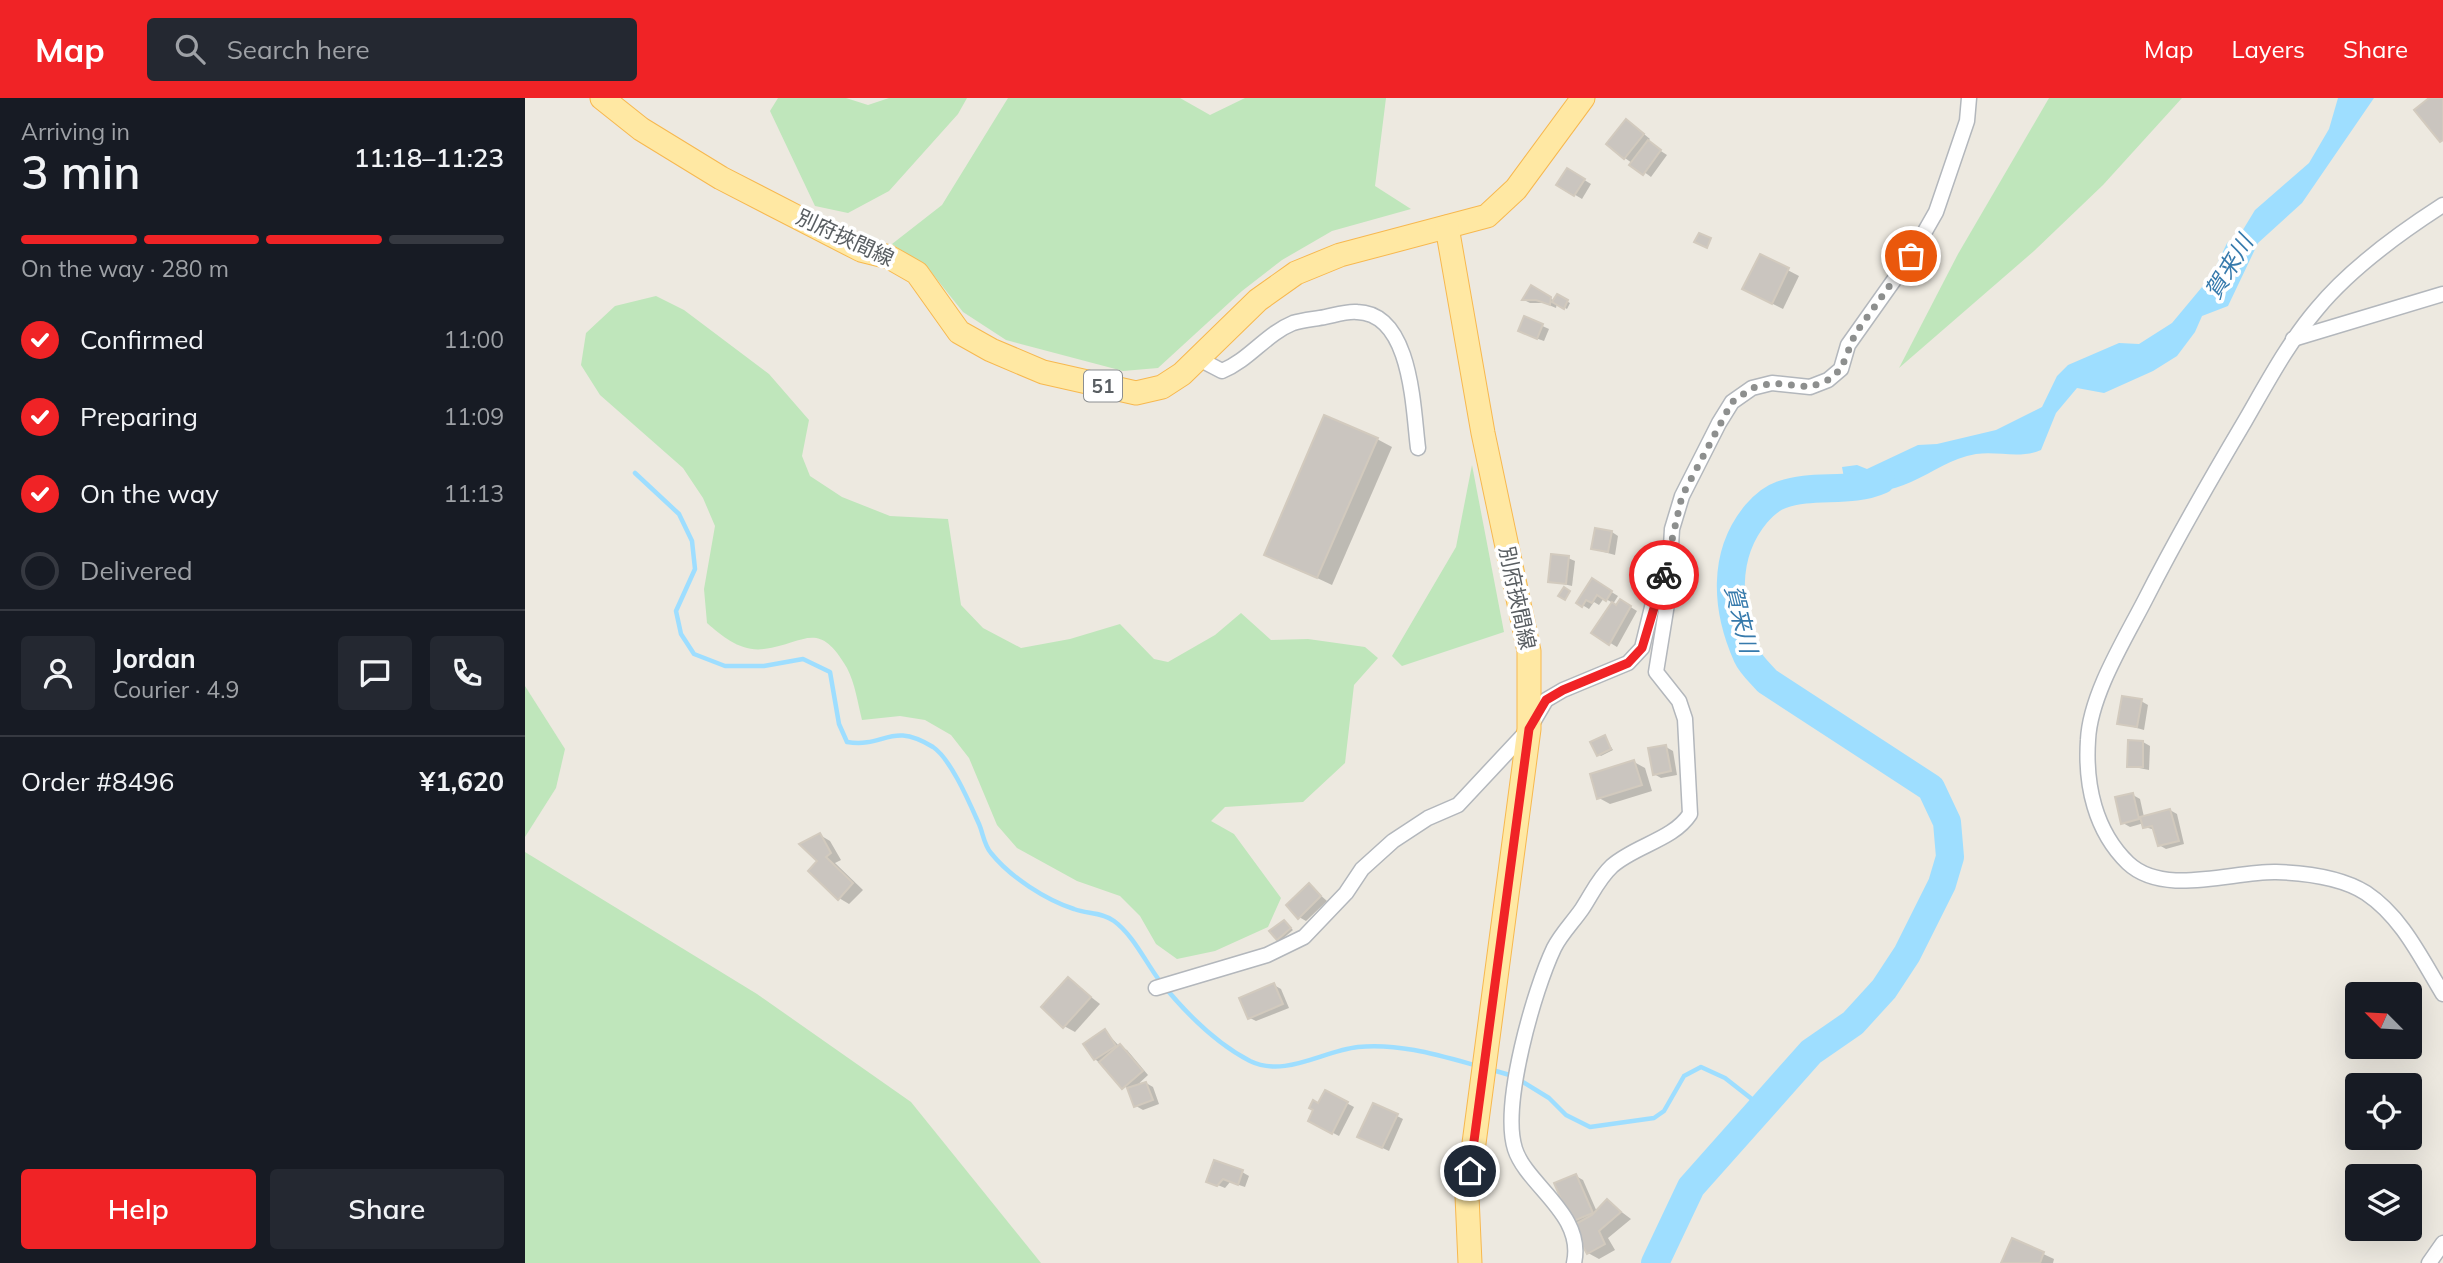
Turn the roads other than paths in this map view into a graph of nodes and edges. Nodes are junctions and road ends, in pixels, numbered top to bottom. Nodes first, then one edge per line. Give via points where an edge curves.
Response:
1 (602, 98) edge
2 (1583, 98) edge
3 (1969, 98) edge
4 (2443, 205) edge
5 (1447, 227) junction
6 (2443, 294) edge
7 (2293, 339) junction
8 (1199, 359) junction
9 (1418, 448) dead end
10 (1669, 564) junction
11 (1529, 729) junction
12 (1156, 988) dead end
13 (2443, 994) edge
14 (2443, 1243) edge
15 (1470, 1263) edge
16 (1574, 1263) edge
17 (2429, 1263) edge

1 - 8 main road, 別府挾間線 / 51 via 641,130 721,178 916,274 959,332 991,350 1043,372 1136,393 1162,387
2 - 5 main road, 別府挾間線 / 51 via 1516,189 1487,216
3 - 10 street via 1967,121 1937,212 1855,334 1841,369 1810,387 1772,383 1752,388 1732,402 1682,496 1672,529
4 - 7 street via 2373,257 2319,306
5 - 8 main road, 別府挾間線 / 51 via 1340,254 1296,273 1258,300
5 - 11 main road, 別府挾間線 via 1483,433 1529,651
6 - 7 street
7 - 13 street via 2181,530 2105,676 2088,738 2091,797 2103,835 2131,865 2160,877 2191,881 2275,872 2336,879 2366,894 2401,925
8 - 9 street via 1222,371 1294,323 1359,312 1382,320 1397,336 1403,355
10 - 11 street via 1655,595 1642,648 1628,663 1546,700
10 - 16 street via 1656,672 1679,701 1685,719 1690,814 1682,826 1613,865 1555,946 1538,988 1513,1105 1515,1150 1562,1214 1576,1242
11 - 12 street via 1458,806 1392,841 1304,937 1267,955
11 - 15 main road, 別府挾間線 via 1467,1196
14 - 17 street

